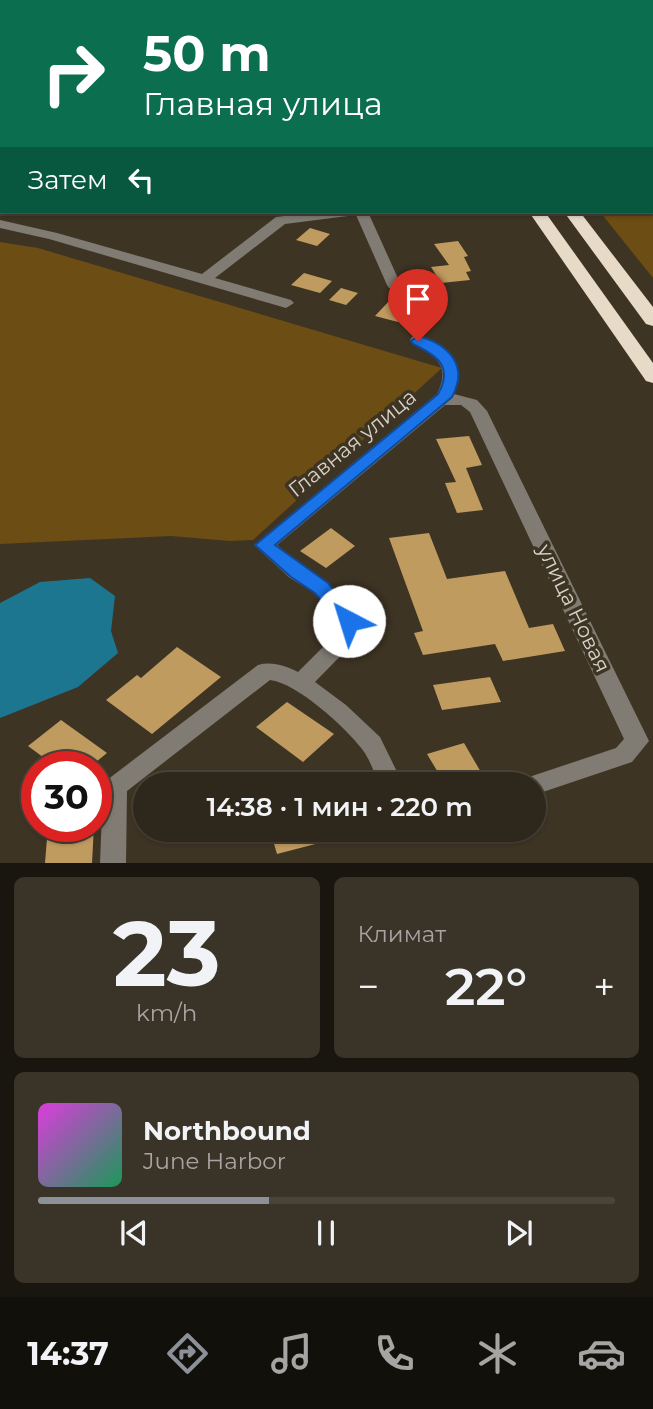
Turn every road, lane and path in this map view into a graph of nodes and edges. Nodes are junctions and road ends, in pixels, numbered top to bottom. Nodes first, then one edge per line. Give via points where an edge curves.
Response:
1 (334, 214) edge
2 (362, 214) edge
3 (538, 214) edge
4 (574, 214) edge
5 (0, 225) edge
6 (204, 280) junction
7 (394, 285) dead end
8 (286, 303) dead end
9 (653, 320) edge
10 (418, 341) dead end
11 (653, 377) edge
12 (441, 400) junction
13 (302, 683) junction
14 (385, 772) edge
15 (546, 781) edge
16 (113, 863) edge

1 - 6 street via 281,220
2 - 7 street
3 - 11 highway
4 - 9 highway
5 - 6 street
6 - 8 street
10 - 12 street, Главная улица via 439,351 450,363 451,384
12 - 13 street, Главная улица via 264,545 322,588 349,621 348,635
12 - 15 street, улица Новая via 466,400 478,411 637,741 624,755
13 - 14 street via 372,744
13 - 16 street via 266,671 115,788

